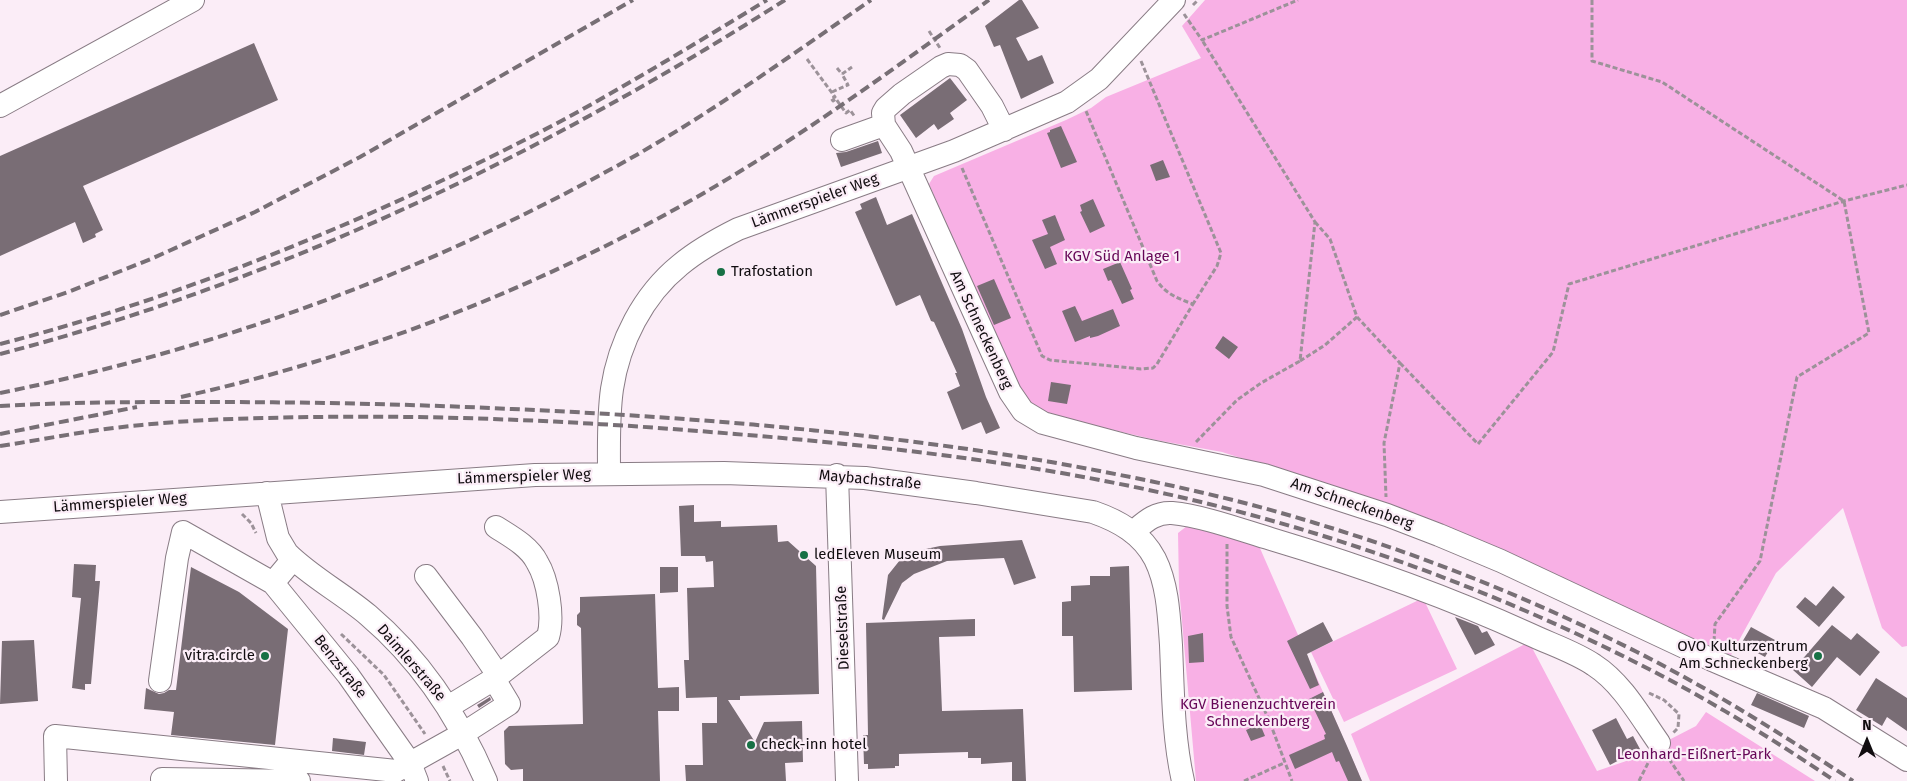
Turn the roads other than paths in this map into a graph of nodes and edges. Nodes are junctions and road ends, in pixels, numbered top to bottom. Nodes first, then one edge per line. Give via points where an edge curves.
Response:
1 (193, 0) edge
2 (1179, 7) edge
3 (0, 106) edge
4 (875, 128) junction
5 (1004, 130) junction
6 (842, 140) dead end
7 (908, 168) junction
8 (609, 474) junction
9 (837, 475) junction
10 (267, 493) junction
11 (0, 512) edge
12 (496, 527) dead end
13 (1129, 529) junction
14 (293, 559) junction
15 (426, 576) dead end
16 (273, 583) junction
17 (496, 677) junction
18 (160, 681) dead end
19 (448, 707) junction
20 (464, 733) junction
21 (1659, 743) road end
22 (164, 748) junction
23 (1907, 760) edge
24 (413, 772) edge
25 (162, 780) edge
26 (56, 781) edge
27 (299, 781) edge
28 (486, 781) edge
29 (847, 781) edge
30 (1183, 781) edge

1 - 3 street
2 - 5 street, Lämmerspieler Weg via 1079,94
4 - 5 street via 886,108 941,67 954,64 967,70
4 - 6 street
4 - 7 street, Am Schneckenberg via 901,151
5 - 7 street, Lämmerspieler Weg
7 - 8 street, Lämmerspieler Weg via 738,229 695,254 666,278 636,317 617,366 608,437
7 - 23 street, Am Schneckenberg via 1010,392 1023,411 1043,423 1136,448 1264,475 1439,535 1824,708
8 - 9 street, Maybachstraße
8 - 10 street, Lämmerspieler Weg via 515,476 377,495
9 - 13 street, Maybachstraße via 907,482 1094,512
9 - 29 street, Dieselstraße
10 - 11 street, Lämmerspieler Weg
10 - 14 street, Daimlerstraße via 278,538
12 - 17 street via 519,542 537,561 546,588 551,626 548,637
13 - 21 street via 1150,517 1171,513 1227,526 1355,566 1487,615 1593,664 1610,677
13 - 30 street via 1148,547 1155,559 1165,592
14 - 16 street
14 - 19 street, Daimlerstraße via 383,629 410,657
15 - 17 street via 472,637
16 - 18 street via 183,532
16 - 24 street, Benzstraße via 348,675
17 - 19 street
17 - 20 street via 510,704
19 - 20 street, Daimlerstraße
20 - 24 street
20 - 28 street, Daimlerstraße
22 - 24 street
22 - 25 street
22 - 26 street via 55,736
25 - 27 street

